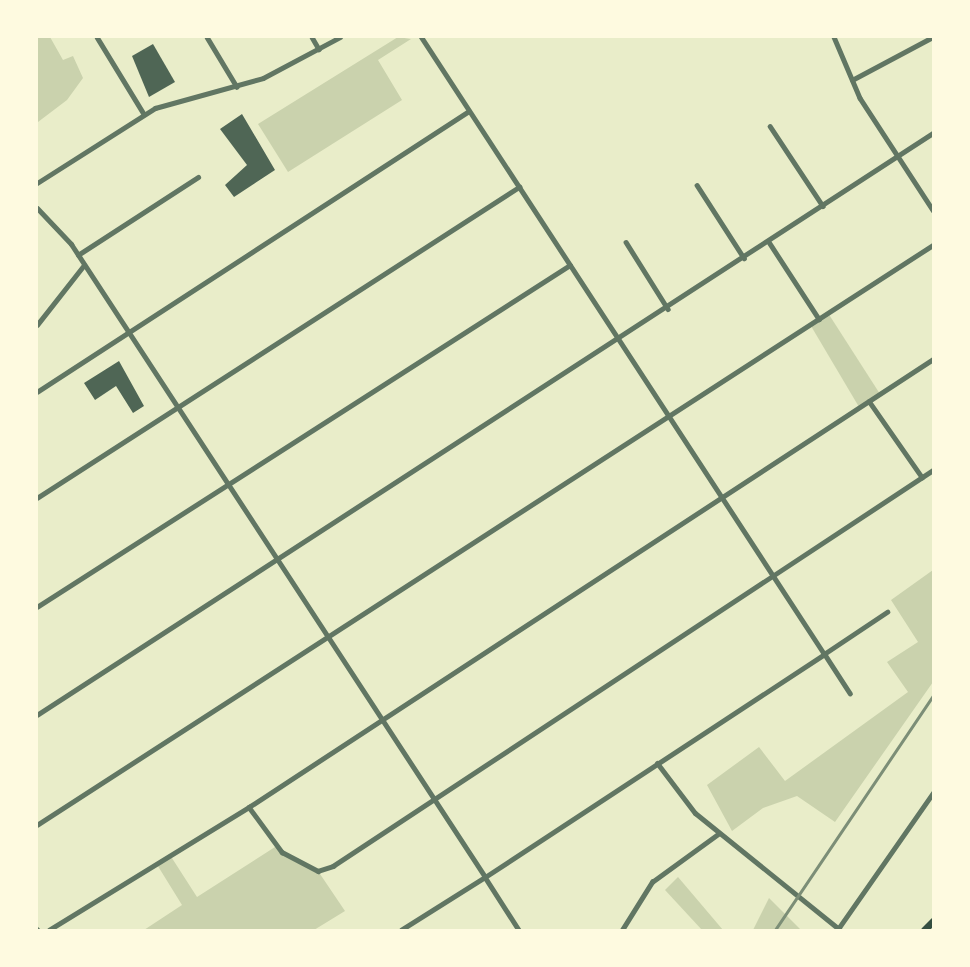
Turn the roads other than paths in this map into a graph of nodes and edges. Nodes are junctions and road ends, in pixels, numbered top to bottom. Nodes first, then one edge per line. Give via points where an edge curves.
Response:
1 (97, 37) edge
2 (207, 37) edge
3 (312, 37) edge
4 (340, 37) edge
5 (421, 37) edge
6 (834, 37) edge
7 (933, 37) edge
8 (319, 49) junction
9 (852, 80) junction
10 (237, 88) junction
11 (469, 111) junction
12 (144, 114) junction
13 (770, 126) dead end
14 (933, 133) edge
15 (897, 156) junction
16 (198, 177) dead end
17 (37, 183) edge
18 (698, 185) dead end
19 (519, 187) junction
20 (823, 206) junction
21 (37, 208) edge
22 (933, 210) edge
23 (626, 242) dead end
24 (769, 242) junction
25 (933, 245) edge
26 (78, 255) junction
27 (744, 258) junction
28 (84, 265) junction
29 (569, 265) junction
30 (668, 309) junction
31 (819, 319) junction
32 (37, 325) edge
33 (128, 331) junction
34 (619, 340) junction
35 (933, 359) edge
36 (37, 392) edge
37 (869, 401) junction
38 (177, 410) junction
39 (671, 418) junction
40 (933, 470) edge
41 (922, 477) junction
42 (228, 485) junction
43 (722, 496) junction
44 (37, 498) edge
45 (278, 561) junction
46 (774, 575) junction
47 (37, 607) edge
48 (887, 612) dead end
49 (328, 638) junction
50 (824, 654) junction
51 (850, 694) dead end
52 (37, 715) edge
53 (383, 720) junction
54 (657, 763) junction
55 (933, 793) edge
56 (434, 800) junction
57 (249, 807) junction
58 (37, 825) edge
59 (719, 834) junction
60 (485, 877) junction
61 (933, 921) edge
62 (48, 930) edge
63 (401, 930) edge
64 (519, 930) edge
65 (622, 930) edge
66 (839, 930) edge
67 (924, 930) edge

1 - 12 street
2 - 10 street
3 - 8 street
4 - 8 street
5 - 11 street
6 - 9 street
7 - 9 street
8 - 10 street
9 - 15 street
10 - 12 street
11 - 19 street
11 - 33 street
12 - 17 street
13 - 20 street
14 - 15 street
15 - 20 street
15 - 22 street
16 - 26 street
18 - 27 street
19 - 29 street
19 - 38 street
20 - 24 street
21 - 26 street
23 - 30 street
24 - 27 street
24 - 31 street
25 - 31 street
26 - 28 street
27 - 30 street
28 - 32 street
28 - 33 street
29 - 34 street
29 - 42 street
30 - 34 street
31 - 39 street
33 - 36 street
33 - 38 street
34 - 39 street
34 - 45 street
35 - 37 street
37 - 41 street
37 - 43 street
38 - 42 street
38 - 44 street
39 - 43 street
39 - 49 street
40 - 41 street
41 - 46 street
42 - 45 street
42 - 47 street
43 - 46 street
43 - 53 street
45 - 49 street
45 - 52 street
46 - 50 street
46 - 56 street
48 - 50 street
49 - 53 street
49 - 58 street
50 - 51 street
50 - 54 street
53 - 56 street
53 - 57 street
54 - 59 street
54 - 60 street
55 - 66 street
56 - 57 street via 318,871 275,847
56 - 60 street
57 - 62 street
59 - 65 street via 652,881
59 - 66 street
60 - 63 street
60 - 64 street
61 - 67 main road

